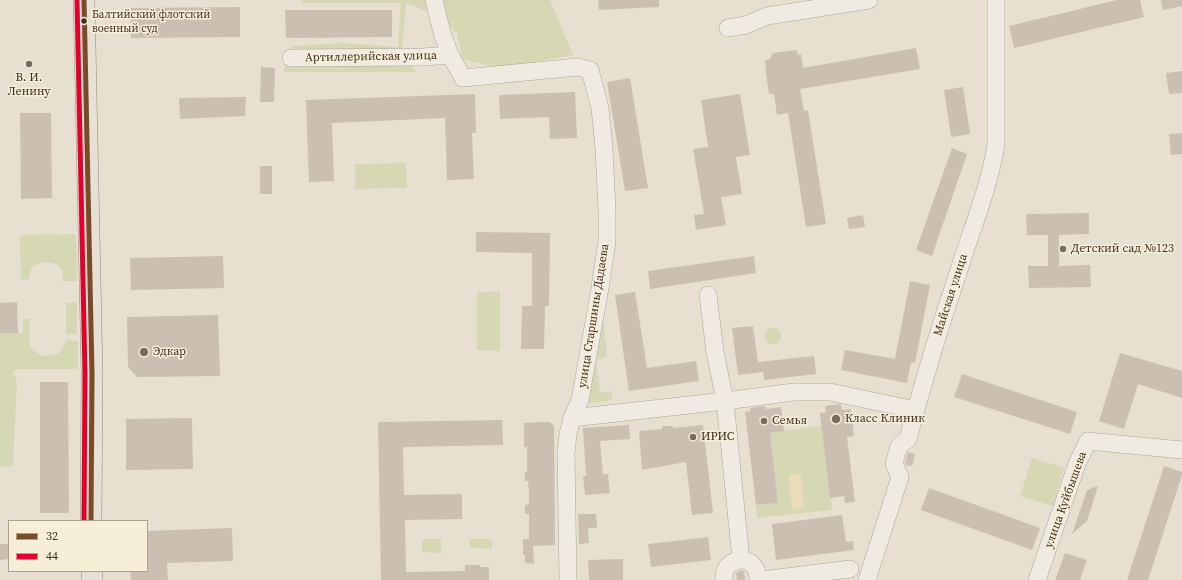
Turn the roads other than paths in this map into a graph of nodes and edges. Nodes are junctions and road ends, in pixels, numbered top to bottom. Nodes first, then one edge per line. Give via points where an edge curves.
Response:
1 (84, 0) edge
2 (434, 0) edge
3 (869, 0) edge
4 (996, 0) edge
5 (782, 7) edge
6 (728, 28) dead end
7 (450, 55) junction
8 (291, 58) dead end
9 (708, 295) dead end
10 (725, 401) junction
11 (916, 410) junction
12 (572, 418) junction
13 (1182, 450) edge
14 (91, 520) edge
15 (741, 560) junction
16 (850, 569) dead end
17 (568, 580) edge
18 (721, 580) edge
19 (758, 580) edge
20 (868, 580) edge
21 (1037, 580) edge

1 - 14 main road via 92,374
2 - 7 street, улица Старшины Дадаева
3 - 5 street
4 - 11 street, Майская улица via 996,145 992,168 942,318
5 - 6 street via 746,25
7 - 8 street, Артиллерийская улица
7 - 12 street, улица Старшины Дадаева via 463,78 578,67 590,70 600,108 604,142 607,241 580,400
9 - 10 street
10 - 11 street via 794,392 830,392
10 - 12 street
10 - 15 street
11 - 20 street, Майская улица via 908,439 899,446 894,464 900,477
12 - 17 street, улица Старшины Дадаева via 566,454
13 - 21 street, улица Куйбышева via 1088,441
15 - 18 street via 732,562
15 - 19 street via 756,567
16 - 19 street

